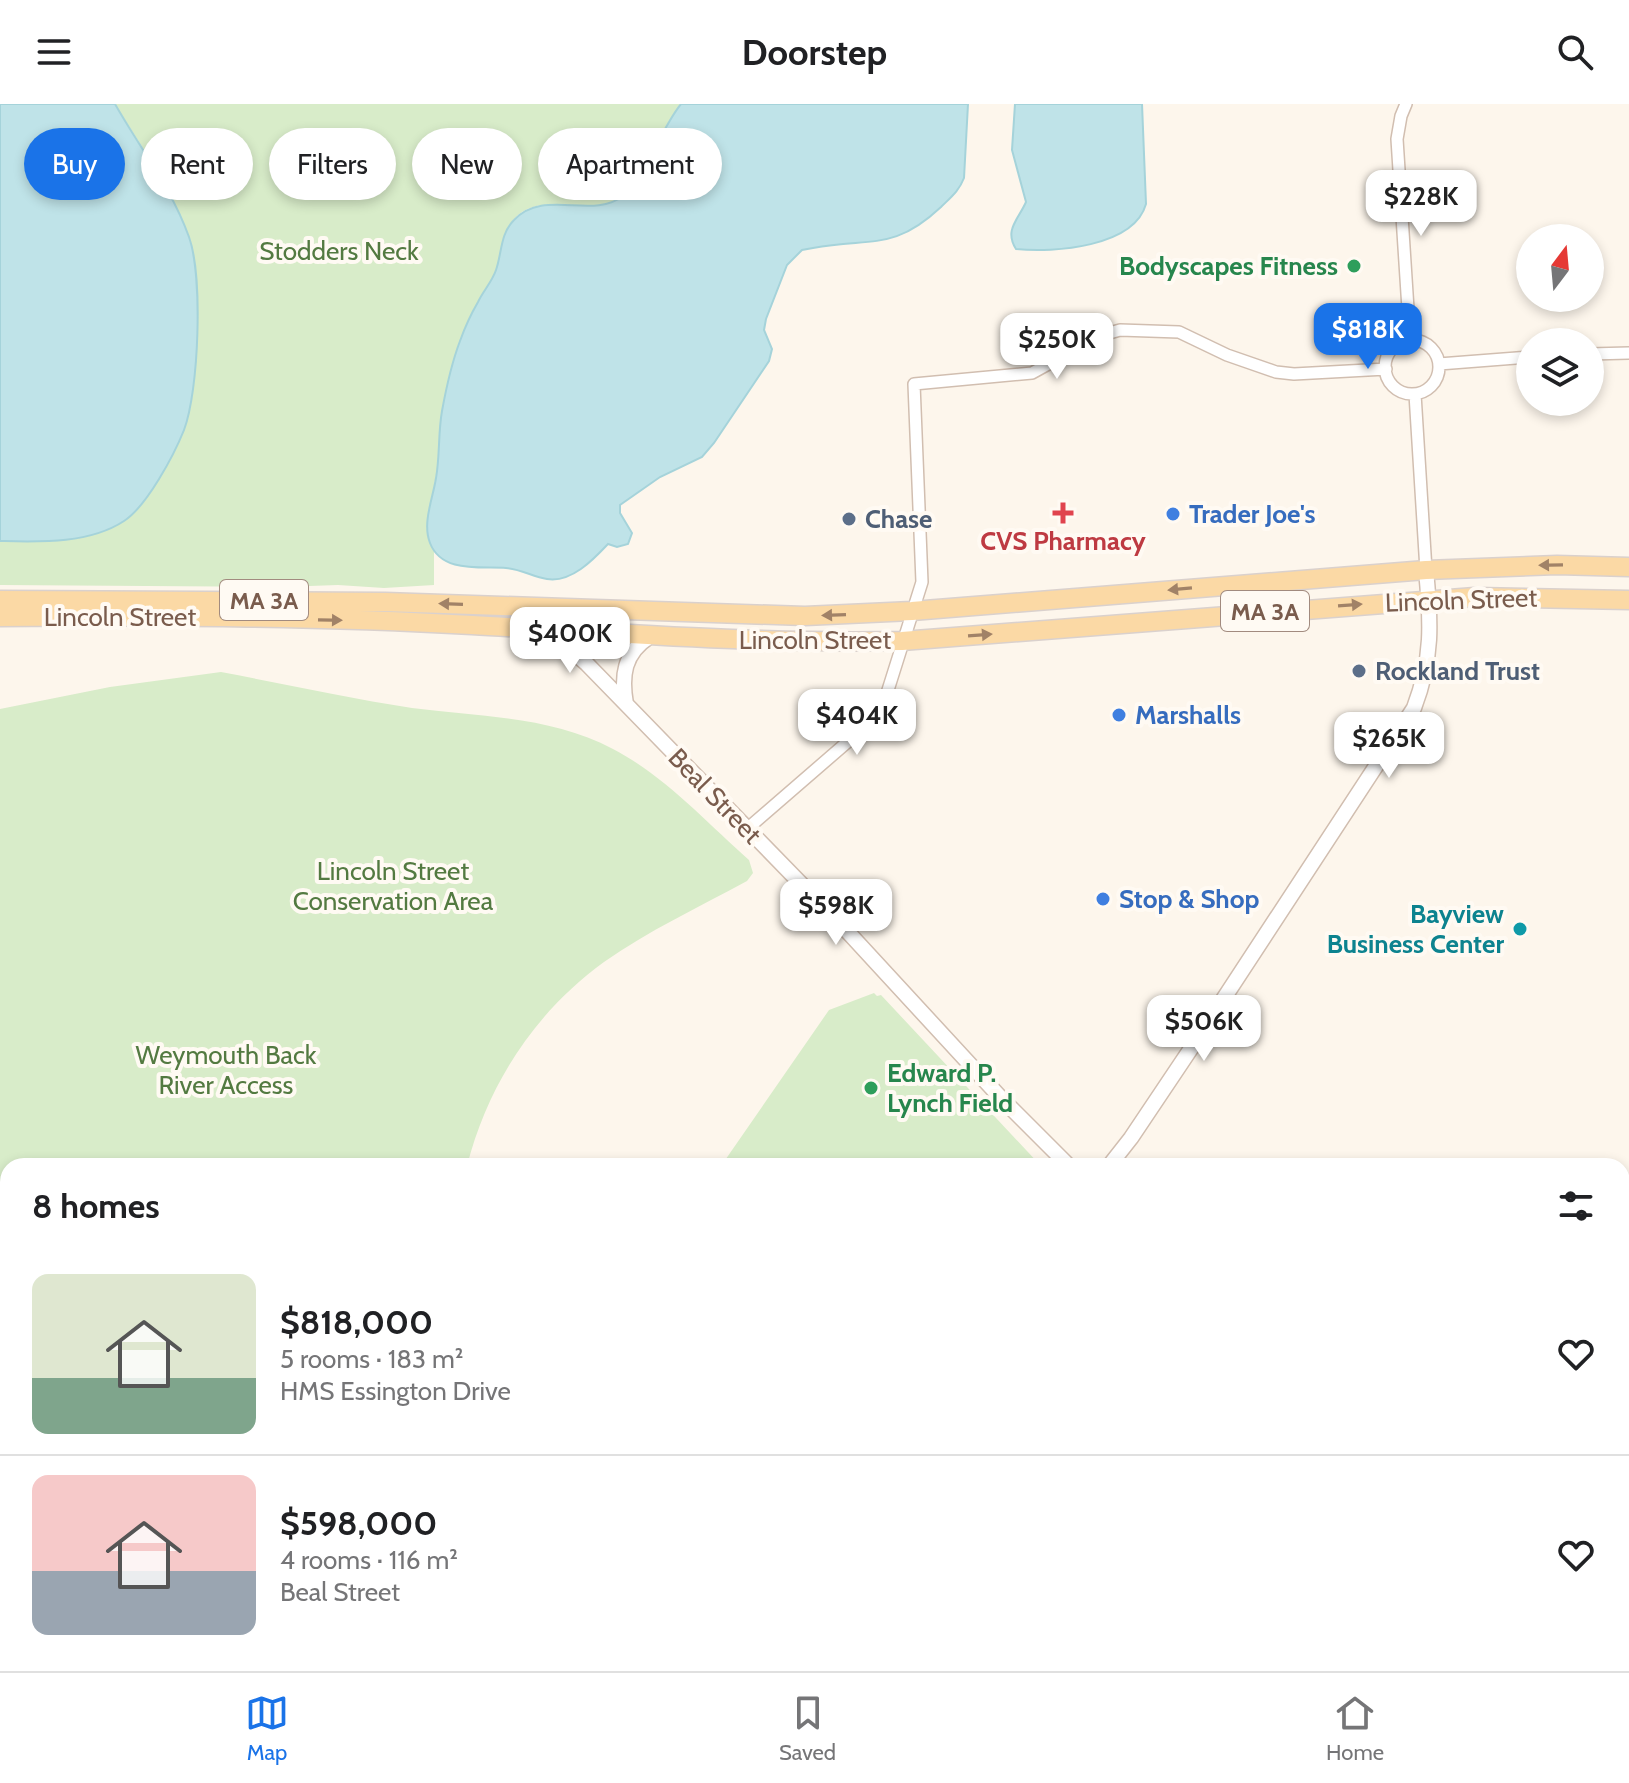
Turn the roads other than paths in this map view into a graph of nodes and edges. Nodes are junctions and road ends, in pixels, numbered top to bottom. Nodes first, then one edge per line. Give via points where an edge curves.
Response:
1 (1406, 104) edge
2 (1410, 340) junction
3 (1629, 353) edge
4 (1604, 354) edge
5 (1516, 358) edge
6 (1439, 364) junction
7 (1386, 369) junction
8 (1415, 394) junction
9 (1629, 567) edge
10 (1426, 570) junction
11 (1429, 599) junction
12 (0, 600) edge
13 (1629, 600) edge
14 (912, 611) junction
15 (0, 617) edge
16 (527, 629) junction
17 (649, 637) junction
18 (902, 641) junction
19 (626, 704) junction
20 (747, 829) junction
21 (1061, 1158) edge
22 (1115, 1158) edge

1 - 2 street via 1397,139
2 - 6 street via 1428,345
2 - 7 street via 1395,346
3 - 4 street
5 - 6 street
6 - 8 street via 1432,386
7 - 8 street via 1399,390
7 - 14 street via 1276,372 1179,332 1120,330 1032,373 914,384 922,582
8 - 10 street
9 -> 10 main road, Lincoln Street / MA 3A
10 - 11 street
10 -> 14 main road, Lincoln Street / MA 3A
11 - 13 main road, Lincoln Street / MA 3A
18 -> 11 main road, Lincoln Street / MA 3A
11 - 22 street via 1427,673 1414,708
14 -> 12 main road, Lincoln Street / MA 3A via 805,616 385,602
14 - 18 street
15 -> 16 main road, Lincoln Street / MA 3A via 331,620
16 - 17 main road, Lincoln Street / MA 3A
16 - 19 street, Beal Street via 565,645
17 - 18 main road, Lincoln Street / MA 3A
17 - 19 street via 626,663
18 - 20 street via 883,706 874,719
19 - 20 street, Beal Street
20 - 21 street, Beal Street

